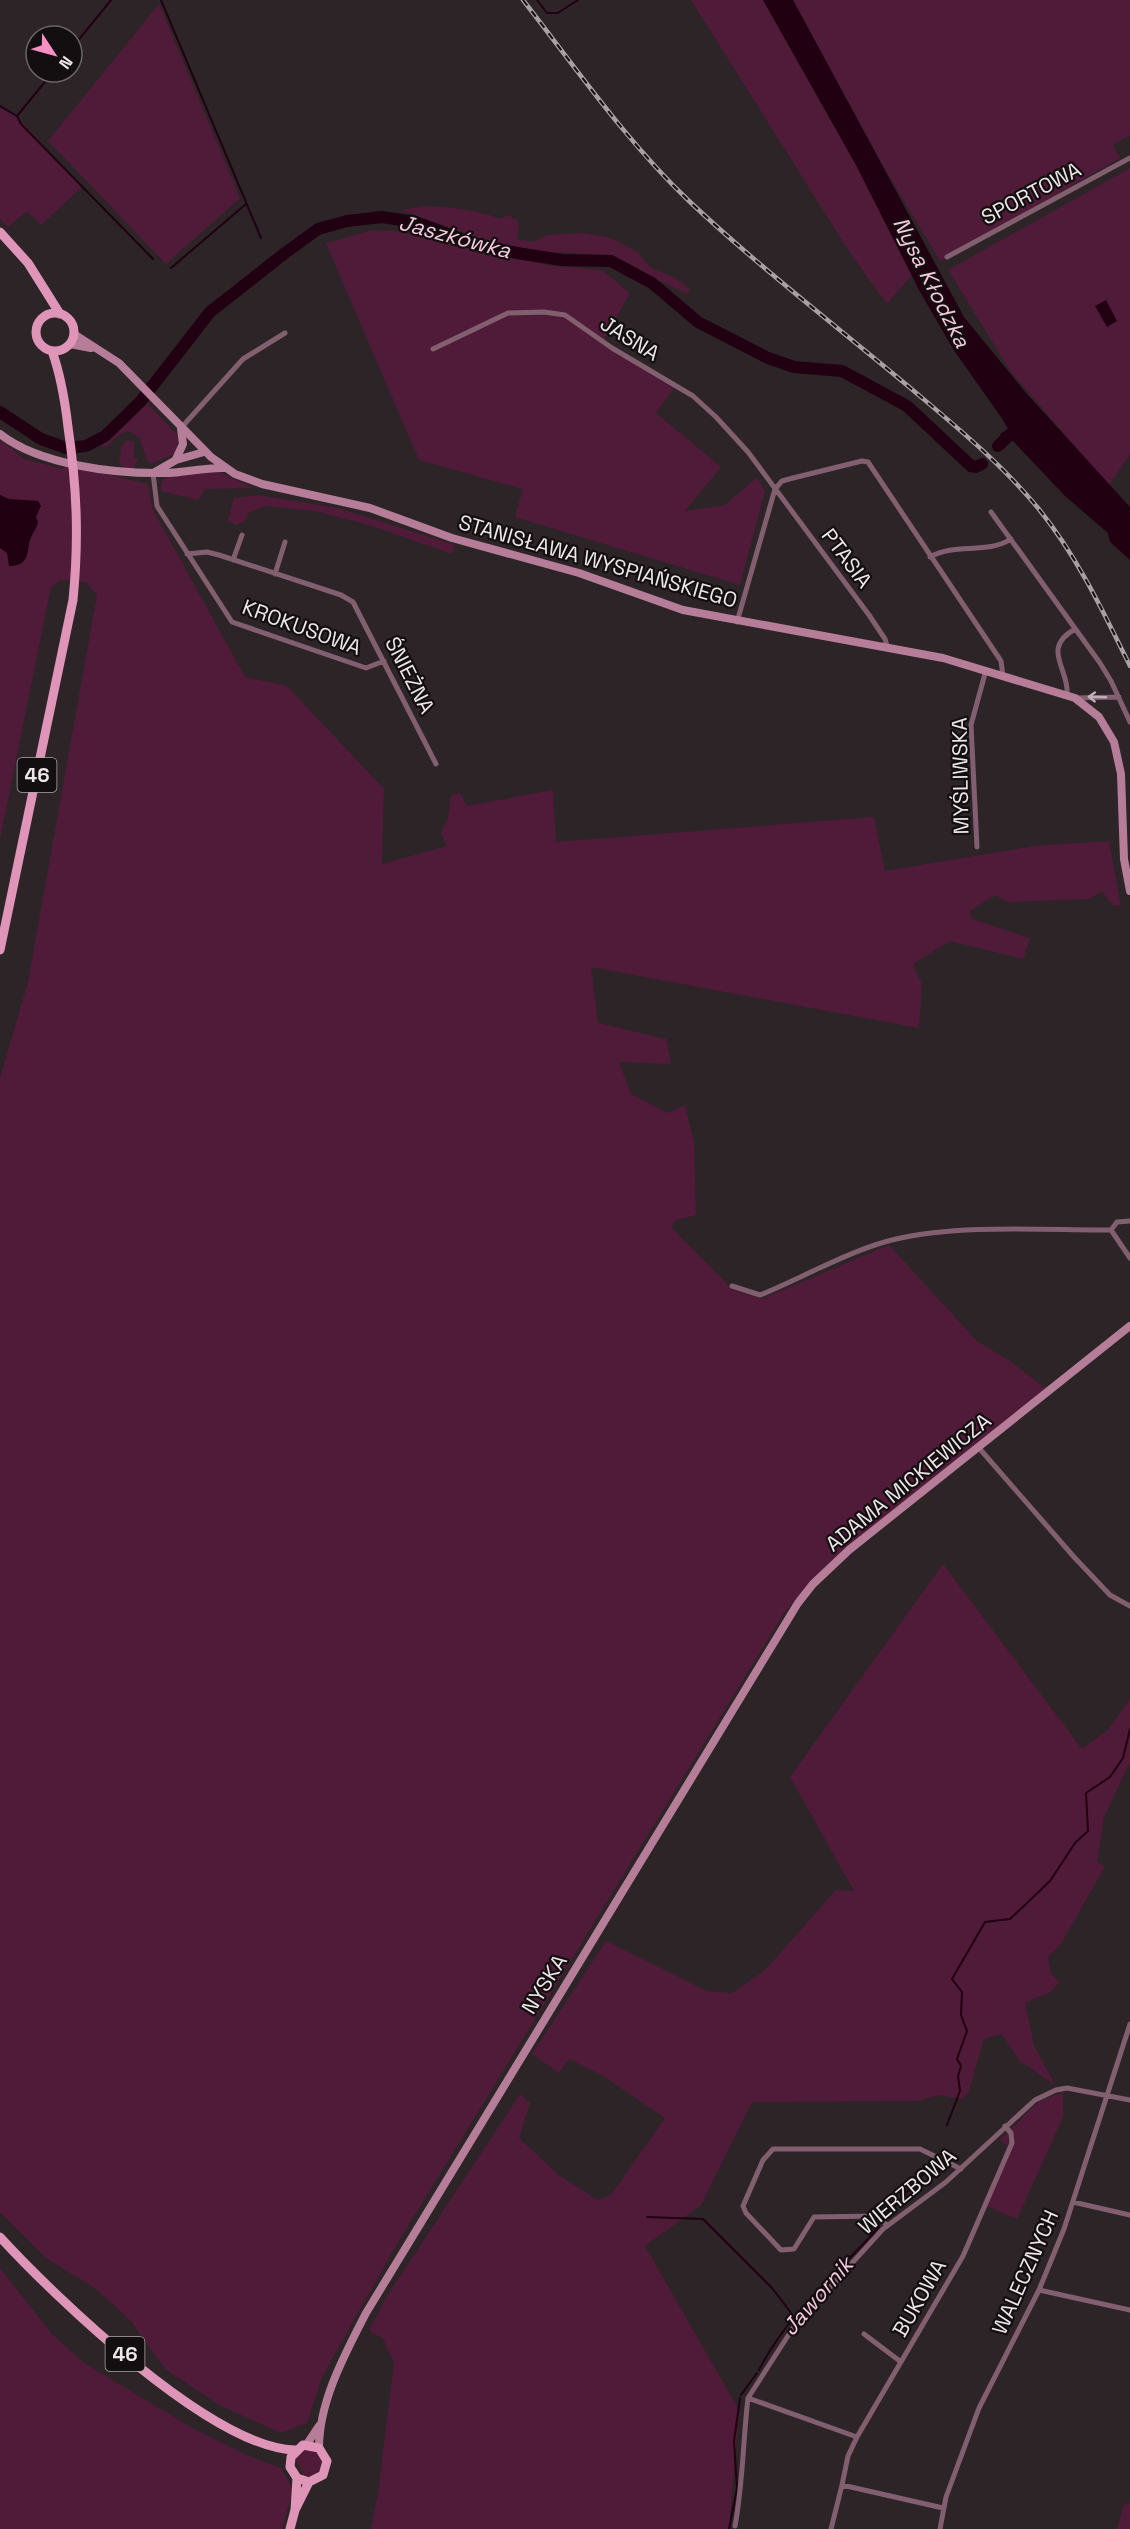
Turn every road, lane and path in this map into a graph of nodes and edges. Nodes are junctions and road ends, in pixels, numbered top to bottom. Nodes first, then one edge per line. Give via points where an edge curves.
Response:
1 (1130, 158) edge
2 (0, 232) edge
3 (947, 257) dead end
4 (46, 294) junction
5 (60, 314) junction
6 (48, 315) junction
7 (285, 333) dead end
8 (75, 334) junction
9 (67, 347) junction
10 (95, 348) junction
11 (433, 349) dead end
12 (52, 351) junction
13 (62, 381) junction
14 (180, 429) junction
15 (0, 434) edge
16 (204, 452) junction
17 (176, 460) junction
18 (193, 468) junction
19 (225, 468) junction
20 (153, 473) junction
21 (775, 489) junction
22 (991, 512) dead end
23 (242, 535) dead end
24 (1011, 539) junction
25 (285, 542) dead end
26 (188, 554) junction
27 (930, 557) junction
28 (233, 560) junction
29 (275, 574) junction
30 (737, 622) junction
31 (1075, 629) junction
32 (888, 649) junction
33 (384, 661) junction
34 (986, 670) junction
35 (1003, 675) junction
36 (1071, 697) junction
37 (1119, 698) junction
38 (1130, 722) edge
39 (436, 764) dead end
40 (978, 846) dead end
41 (1130, 891) edge
42 (0, 950) edge
43 (1130, 1221) edge
44 (1111, 1230) junction
45 (1130, 1258) edge
46 (732, 1286) dead end
47 (1130, 1326) edge
48 (979, 1448) junction
49 (1130, 1606) edge
50 (741, 1695) joint
51 (1130, 2024) edge
52 (1106, 2095) junction
53 (1130, 2100) edge
54 (1005, 2126) junction
55 (961, 2169) junction
56 (1073, 2202) junction
57 (1130, 2215) edge
58 (887, 2225) junction
59 (0, 2237) edge
60 (1039, 2290) junction
61 (1130, 2310) edge
62 (864, 2334) dead end
63 (901, 2362) junction
64 (748, 2398) junction
65 (321, 2423) junction
66 (857, 2437) junction
67 (307, 2444) junction
68 (267, 2445) junction
69 (319, 2448) junction
70 (295, 2450) junction
71 (290, 2461) junction
72 (297, 2478) junction
73 (309, 2482) junction
74 (842, 2485) junction
75 (944, 2508) junction
76 (295, 2510) junction
77 (735, 2526) dead end
78 (290, 2529) edge
79 (831, 2529) edge
80 (940, 2529) edge

1 - 3 street, SPORTOWA
2 - 4 main road, 46 via 28,263
4 - 5 main road, 46
4 - 6 main road, 46
5 - 6 main road
5 - 8 main road, 46 via 70,321
6 - 12 main road, 46 via 39,324 37,335 41,345
7 - 14 street via 243,359
8 - 9 main road, 46
8 - 10 street, STANISŁAWA WYSPIAŃSKIEGO
9 - 10 street, STANISŁAWA WYSPIAŃSKIEGO
9 - 12 main road
9 - 13 main road, 46
10 - 14 street, STANISŁAWA WYSPIAŃSKIEGO via 119,363
11 - 21 street, JASNA via 508,313 559,312 693,396 748,452
12 - 13 main road, 46
13 - 42 main road, 46 via 78,526 73,600
14 - 16 street, STANISŁAWA WYSPIAŃSKIEGO
14 - 17 street via 183,444
15 - 20 street via 39,455 113,470
16 - 17 street
16 - 18 street
16 - 19 street, STANISŁAWA WYSPIAŃSKIEGO
17 - 20 street
18 - 19 street
18 - 20 street
19 - 30 street, STANISŁAWA WYSPIAŃSKIEGO via 276,489 370,508 452,538 579,573 683,610
20 - 26 street, KROKUSOWA via 157,506
21 - 27 street via 782,481 868,462
21 - 30 street
21 - 32 street, PTASIA via 869,615
22 - 24 street
23 - 28 street
24 - 27 street via 995,547 951,549
24 - 31 street
25 - 29 street
26 - 28 street via 207,552
26 - 33 street, KROKUSOWA via 234,624 366,668
27 - 35 street via 1001,661
28 - 29 street
29 - 33 street, ŚNIEŻNA via 353,602
30 - 32 street, STANISŁAWA WYSPIAŃSKIEGO
31 - 36 street via 1062,639 1057,653
31 - 37 street
32 - 34 street, STANISŁAWA WYSPIAŃSKIEGO
33 - 39 street, ŚNIEŻNA
34 - 35 street, STANISŁAWA WYSPIAŃSKIEGO
34 - 40 street, MYŚLIWSKA via 971,725
35 - 36 street, STANISŁAWA WYSPIAŃSKIEGO
37 -> 36 street
36 - 41 street, STANISŁAWA WYSPIAŃSKIEGO via 1099,717 1114,742 1121,774 1124,859
37 - 38 street
43 - 44 street via 1117,1222
44 - 45 street
44 - 46 street via 947,1231 910,1236 884,1243 760,1295
47 - 48 street, ADAMA MICKIEWICZA
48 - 49 street via 1110,1596
48 - 50 street, ADAMA MICKIEWICZA via 849,1550 813,1584
50 - 65 street, NYSKA via 378,2292 340,2365
51 - 52 street, WALECZNYCH
52 - 53 street, WIERZBOWA
52 - 54 street, WIERZBOWA via 1088,2090 1056,2090 1035,2100
52 - 56 street, WALECZNYCH
54 - 55 street, WIERZBOWA
54 - 63 street, BUKOWA via 1012,2143 963,2256
55 - 58 street, WIERZBOWA
55 - 58 street via 920,2149 773,2149 763,2160 743,2205 781,2250 788,2252 794,2249 814,2217 876,2216
56 - 57 street
56 - 60 street, WALECZNYCH
58 - 64 street, WIERZBOWA via 792,2328
59 - 68 main road, 46 via 165,2387 215,2420
60 - 61 street
60 - 75 street, WALECZNYCH via 979,2408
62 - 63 street
63 - 66 street, BUKOWA
64 - 66 street
64 - 77 street
65 - 67 street
65 - 69 street
66 - 74 street, BUKOWA
67 - 69 main road
67 - 70 main road
68 - 70 main road, 46
68 - 71 main road, 46
69 - 73 main road via 326,2457 326,2468 320,2478
70 - 71 main road
71 - 72 main road
72 - 73 main road
72 - 76 main road
73 - 76 main road
74 - 75 street
74 - 79 street, BUKOWA
75 - 80 street, WALECZNYCH
76 - 78 main road

